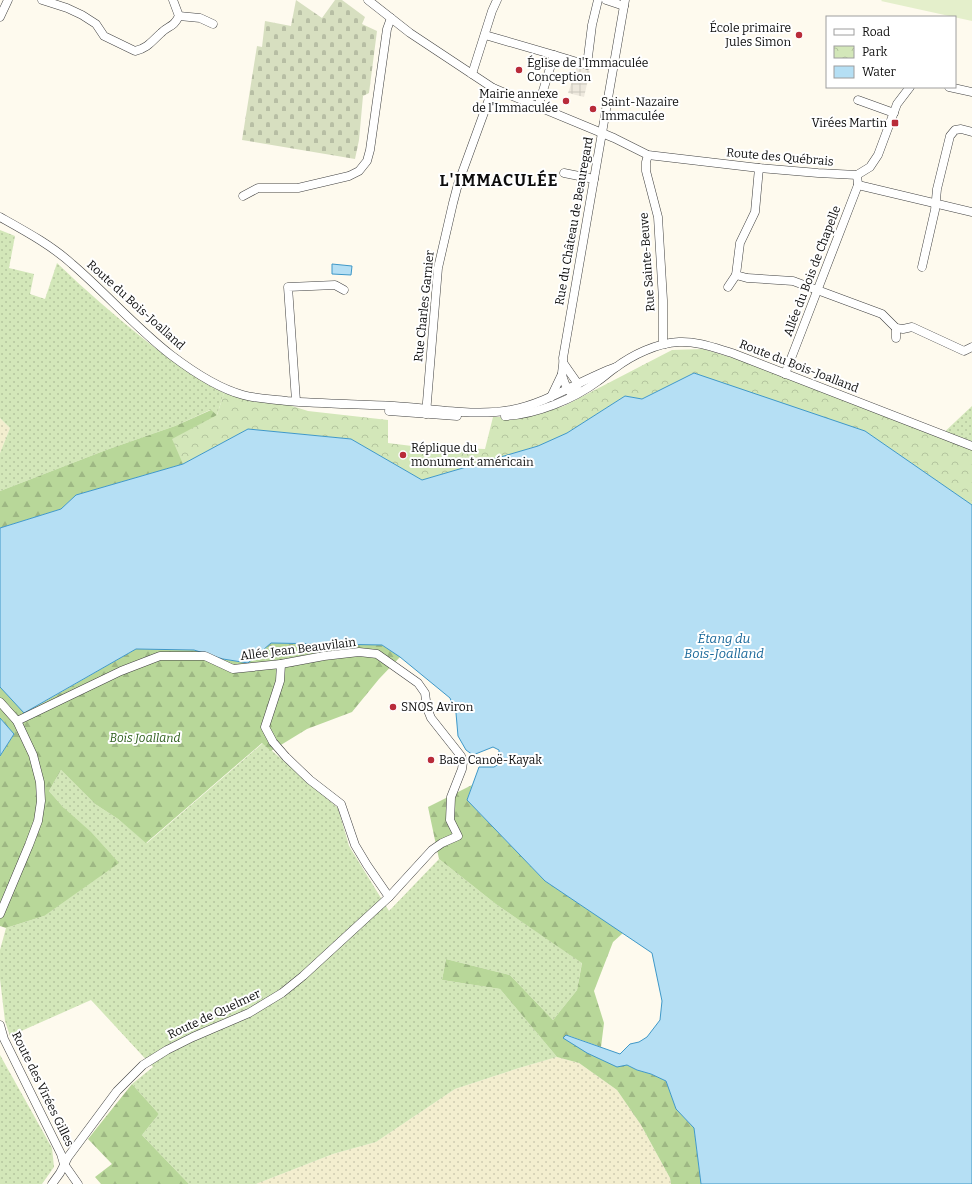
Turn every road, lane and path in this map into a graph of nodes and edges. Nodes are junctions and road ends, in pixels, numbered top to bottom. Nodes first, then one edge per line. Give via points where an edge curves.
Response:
1 (8, 0) edge
2 (42, 0) edge
3 (173, 0) edge
4 (368, 0) edge
5 (497, 0) edge
6 (598, 0) edge
7 (606, 0) edge
8 (624, 3) edge
9 (179, 16) junction
10 (0, 17) edge
11 (391, 18) junction
12 (213, 24) dead end
13 (485, 36) junction
14 (554, 55) junction
15 (472, 74) junction
16 (493, 88) junction
17 (909, 88) edge
18 (954, 88) edge
19 (972, 92) edge
20 (858, 100) dead end
21 (538, 107) junction
22 (894, 113) junction
23 (972, 132) edge
24 (602, 133) junction
25 (648, 155) junction
26 (759, 168) junction
27 (564, 173) dead end
28 (857, 175) junction
29 (594, 178) junction
30 (858, 185) junction
31 (243, 196) dead end
32 (935, 203) junction
33 (972, 212) edge
34 (0, 217) edge
35 (922, 267) dead end
36 (736, 275) junction
37 (728, 287) dead end
38 (344, 290) dead end
39 (818, 290) junction
40 (896, 328) junction
41 (896, 338) dead end
42 (666, 344) junction
43 (972, 347) edge
44 (564, 364) junction
45 (616, 367) junction
46 (562, 374) junction
47 (785, 374) junction
48 (578, 384) junction
49 (571, 392) junction
50 (551, 401) junction
51 (296, 402) junction
52 (333, 404) junction
53 (426, 412) junction
54 (972, 446) edge
55 (281, 664) junction
56 (0, 702) edge
57 (17, 721) junction
58 (458, 836) joint
59 (389, 897) junction
60 (0, 914) edge
61 (0, 1025) edge
62 (64, 1164) junction
63 (52, 1184) edge
64 (78, 1184) edge

1 - 10 street
2 - 9 street via 82,15 96,24 104,36 135,51 149,46 161,33 175,24
3 - 9 street
4 - 11 street, Route des Québrais
5 - 13 street
6 - 14 street via 587,64
7 - 8 street
8 - 24 street, Rue du Château de Beauregard
9 - 12 street via 200,18
11 - 15 street, Route des Québrais
11 - 31 street via 387,29 370,150 367,161 359,171 349,176 298,188 258,188
13 - 14 street
13 - 15 street
14 - 21 street
15 - 16 street, Route des Québrais
16 - 21 street, Route des Québrais
16 - 53 street, Rue Charles Garnier via 458,184 438,268
17 - 22 street via 897,104
18 - 19 street
20 - 22 street
21 - 24 street, Route des Québrais
22 - 28 street via 878,155 870,167
23 - 32 street via 955,130 950,136
24 - 25 street, Route des Québrais
24 - 29 street, Rue du Château de Beauregard
25 - 26 street, Route des Québrais
25 - 42 street, Rue Sainte-Beuve via 646,172 658,217 663,341
26 - 28 street, Route des Québrais
26 - 36 street via 755,212 740,243
27 - 29 street
28 - 30 street, Allée du Bois de Chapelle
29 - 44 street, Rue du Château de Beauregard
30 - 32 street
30 - 39 street, Allée du Bois de Chapelle
32 - 33 street
32 - 35 street
34 - 51 street, Route du Bois-Joalland via 38,239 71,263 171,355 215,384 242,395
36 - 37 street
36 - 39 street via 793,281
38 - 51 street via 335,285 288,287
39 - 40 street via 882,314
39 - 47 street, Allée du Bois de Chapelle
40 - 41 street
40 - 43 street via 912,327 964,351
42 - 45 street, Route du Bois-Joalland
42 - 47 street, Route du Bois-Joalland via 680,342 707,346
44 - 46 street, Rue du Château de Beauregard
44 - 48 street
45 - 48 street, Route du Bois-Joalland
45 - 49 street, Route du Bois-Joalland via 597,382
46 - 49 street
46 - 50 street, Rue du Château de Beauregard
47 - 54 street, Route du Bois-Joalland
48 - 49 street, Route du Bois-Joalland
49 - 50 street, Route du Bois-Joalland
50 - 53 street, Route du Bois-Joalland via 534,412 510,416 446,416
51 - 52 street, Route du Bois-Joalland
52 - 53 street, Route du Bois-Joalland
52 - 53 street, Route du Bois-Joalland via 398,412
55 - 57 street, Allée Jean Beauvilain via 233,669 204,656 160,656 121,671
55 - 58 street, Allée Jean Beauvilain via 359,652 377,654 418,683 425,693 431,718 463,762 451,797 450,820
55 - 59 street via 280,681 266,727 272,742 310,780 341,804 355,845
56 - 57 street
57 - 60 street via 33,755 40,782 41,801 38,821 29,846
58 - 59 street, Route de Quelmer via 432,850
59 - 62 street, Route de Quelmer via 282,994 249,1013 167,1050 143,1065 117,1091
61 - 62 street, Route des Virées Gilles via 4,1039
62 - 63 street, Route de Quelmer
62 - 64 street, Route des Virées Gilles

